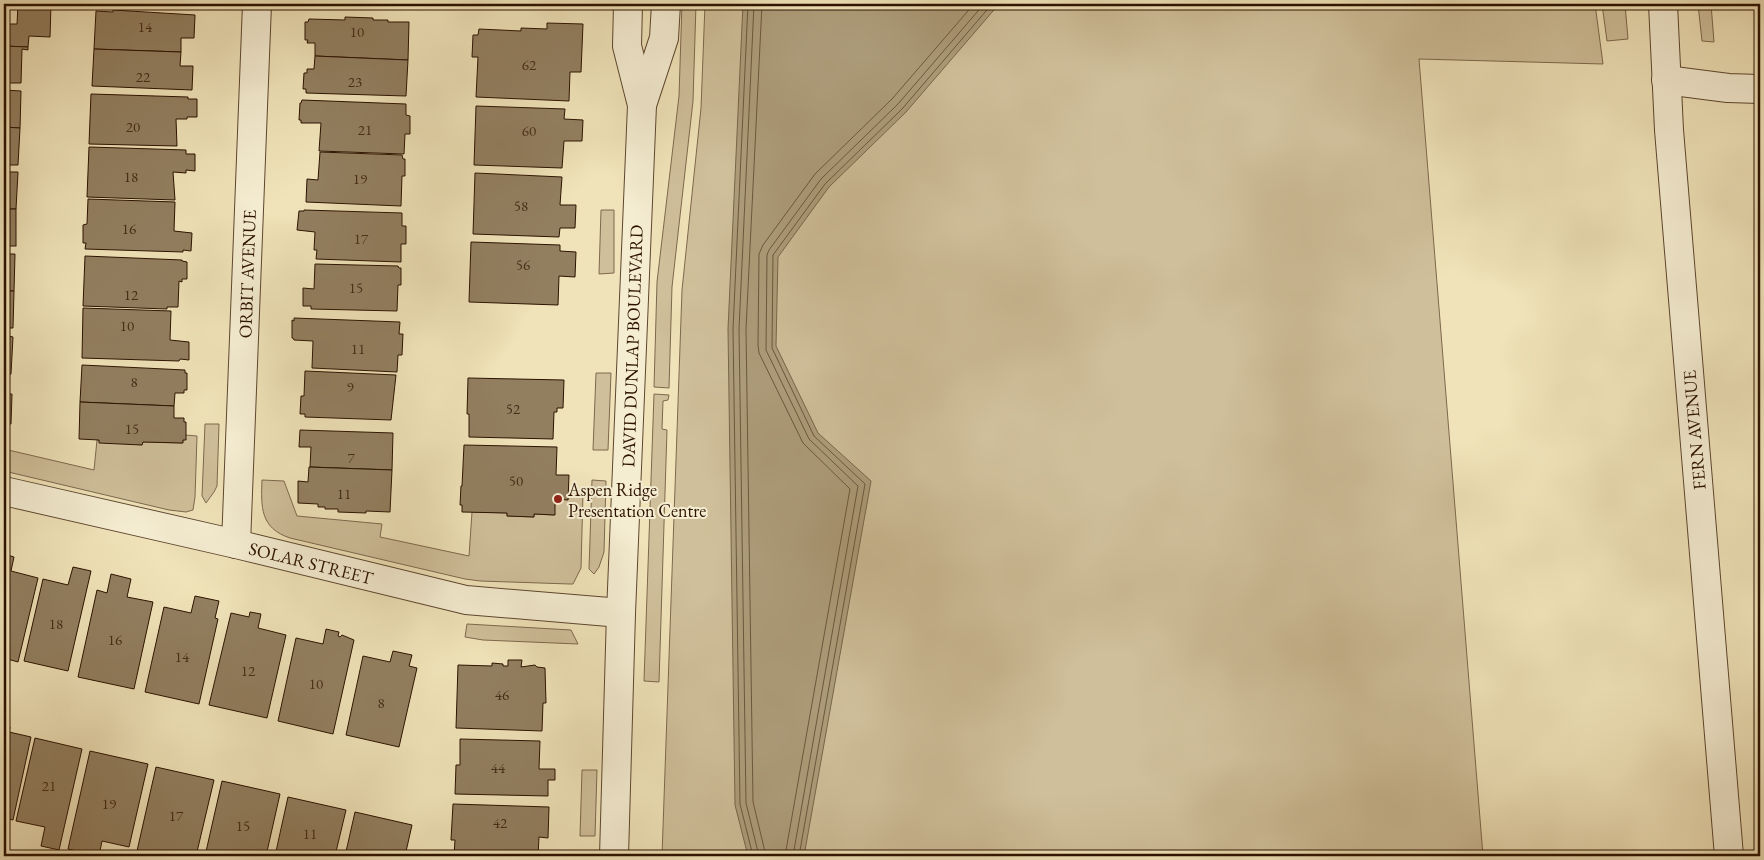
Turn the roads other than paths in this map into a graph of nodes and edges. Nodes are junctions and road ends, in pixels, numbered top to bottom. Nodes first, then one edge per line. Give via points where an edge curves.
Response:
1 (257, 4) edge
2 (628, 4) edge
3 (666, 4) edge
4 (1663, 4) edge
5 (1666, 80) junction
6 (1760, 89) edge
7 (642, 105) junction
8 (4, 491) edge
9 (236, 544) junction
10 (621, 613) junction
11 (614, 856) edge
12 (1729, 856) edge

1 - 9 street, ORBIT AVENUE
2 - 7 street, DAVID DUNLAP BOULEVARD via 627,46
3 - 7 street, DAVID DUNLAP BOULEVARD via 664,38
4 - 5 street, FERN AVENUE
5 - 6 street
5 - 12 street, FERN AVENUE
7 - 10 street, DAVID DUNLAP BOULEVARD
8 - 9 street, SOLAR STREET
9 - 10 street, SOLAR STREET via 466,600
10 - 11 street, DAVID DUNLAP BOULEVARD

